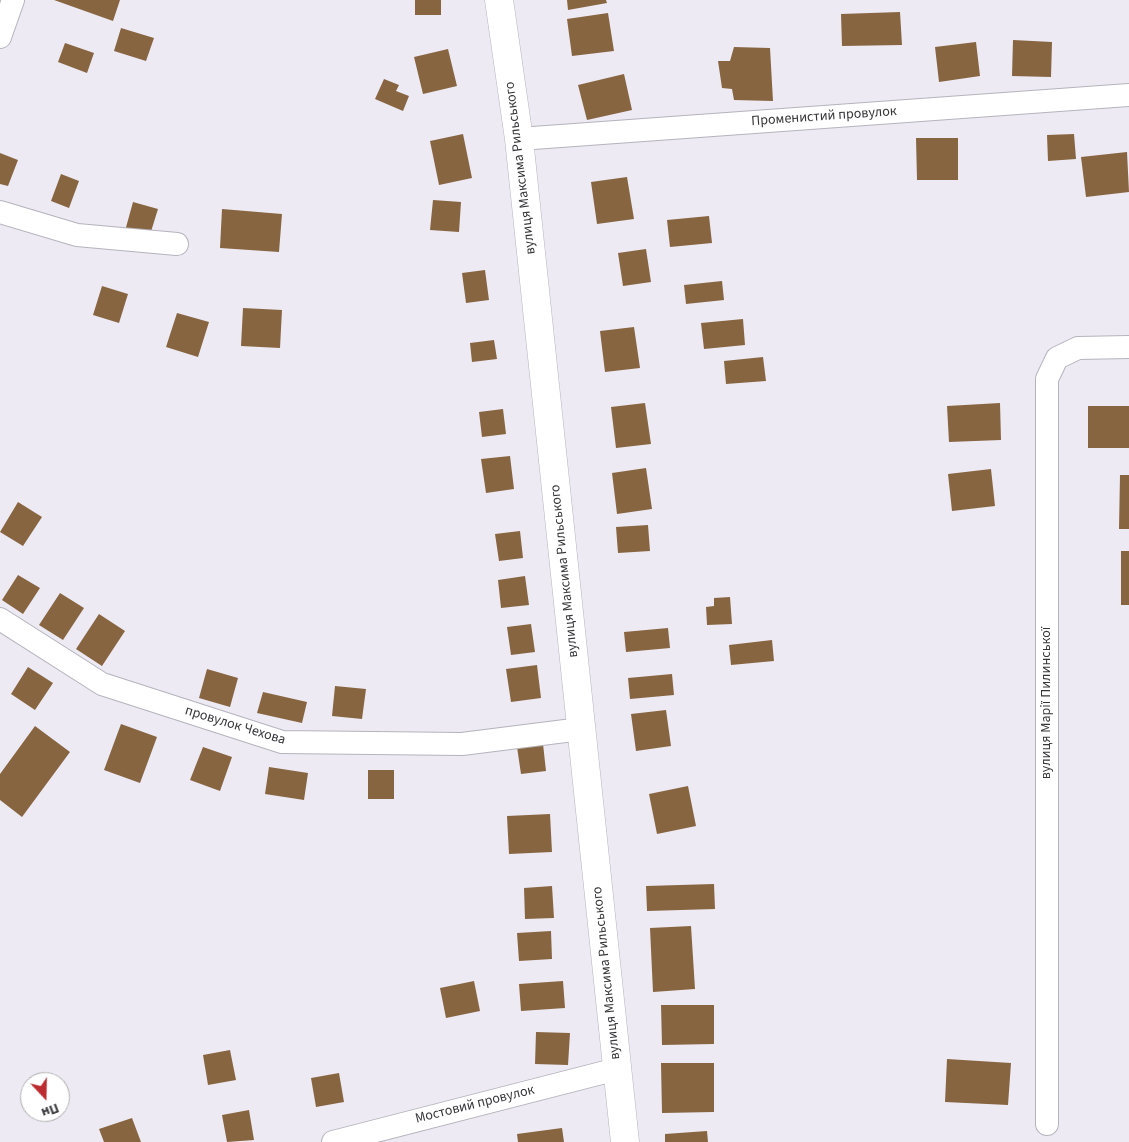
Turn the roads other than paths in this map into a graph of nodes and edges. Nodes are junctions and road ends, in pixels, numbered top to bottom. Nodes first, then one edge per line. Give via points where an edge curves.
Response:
1 (13, 0) edge
2 (499, 0) edge
3 (0, 37) edge
4 (1129, 95) edge
5 (519, 139) junction
6 (0, 212) edge
7 (177, 244) dead end
8 (1129, 347) edge
9 (0, 619) edge
10 (582, 729) junction
11 (617, 1069) junction
12 (1047, 1124) dead end
13 (333, 1142) edge
14 (625, 1142) edge

1 - 3 street
2 - 5 main road, вулиця Максима Рильського
4 - 5 street, Променистий провулок
5 - 10 main road, вулиця Максима Рильського
6 - 7 street via 77,235
8 - 12 street, вулиця Марії Пилинської via 1078,348 1057,358 1047,379
9 - 10 street, провулок Чехова via 102,684 282,742 462,744
10 - 11 main road, вулиця Максима Рильського
11 - 13 street, Мостовий провулок
11 - 14 main road, вулиця Максима Рильського

